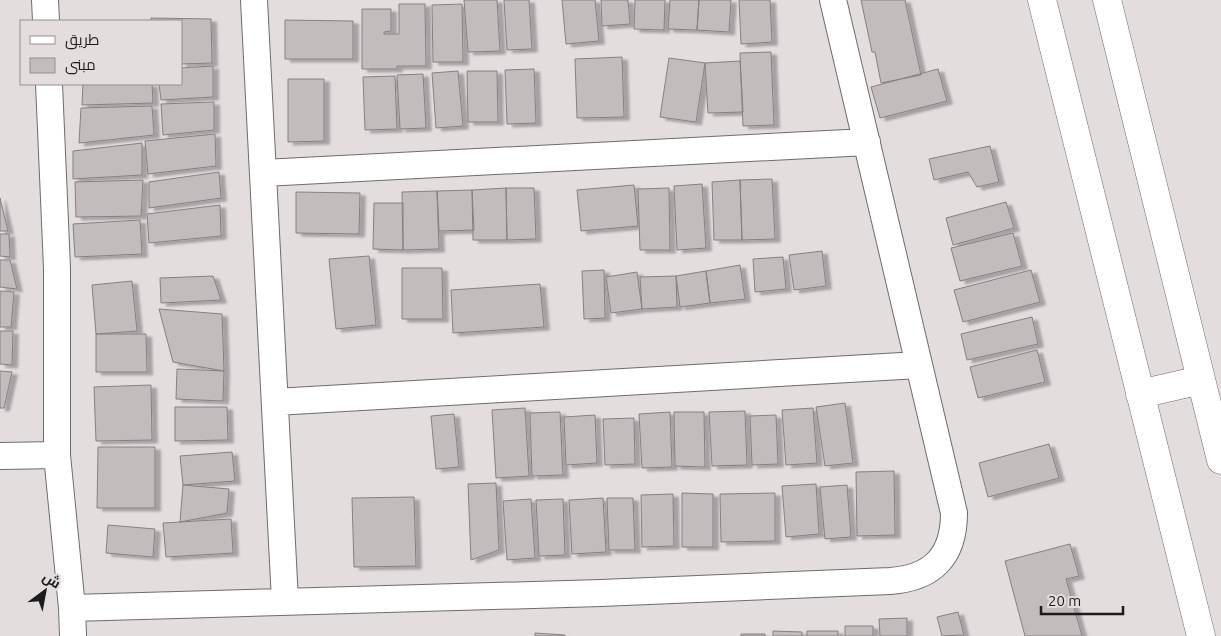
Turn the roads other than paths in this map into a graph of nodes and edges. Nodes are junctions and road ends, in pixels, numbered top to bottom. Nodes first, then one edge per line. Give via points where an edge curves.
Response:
1 (45, 0) edge
2 (254, 0) edge
3 (833, 0) edge
4 (1042, 0) edge
5 (1107, 0) edge
6 (46, 20) edge
7 (49, 85) edge
8 (867, 142) junction
9 (263, 173) junction
10 (919, 366) junction
11 (1201, 380) junction
12 (1140, 394) junction
13 (275, 402) junction
14 (57, 455) junction
15 (0, 456) edge
16 (1221, 460) edge
17 (285, 601) junction
18 (72, 608) junction
19 (73, 636) edge
20 (1202, 636) edge

1 - 6 street
2 - 9 street
3 - 8 street
4 - 12 street
5 - 11 street
7 - 14 street via 57,268
8 - 9 street
8 - 10 street
9 - 13 street
10 - 13 street
10 - 17 street via 954,513 954,531 938,563 924,574 908,580 601,593
11 - 12 street
11 - 16 street
12 - 20 street
13 - 17 street
14 - 15 street
14 - 18 street
17 - 18 street
18 - 19 street

